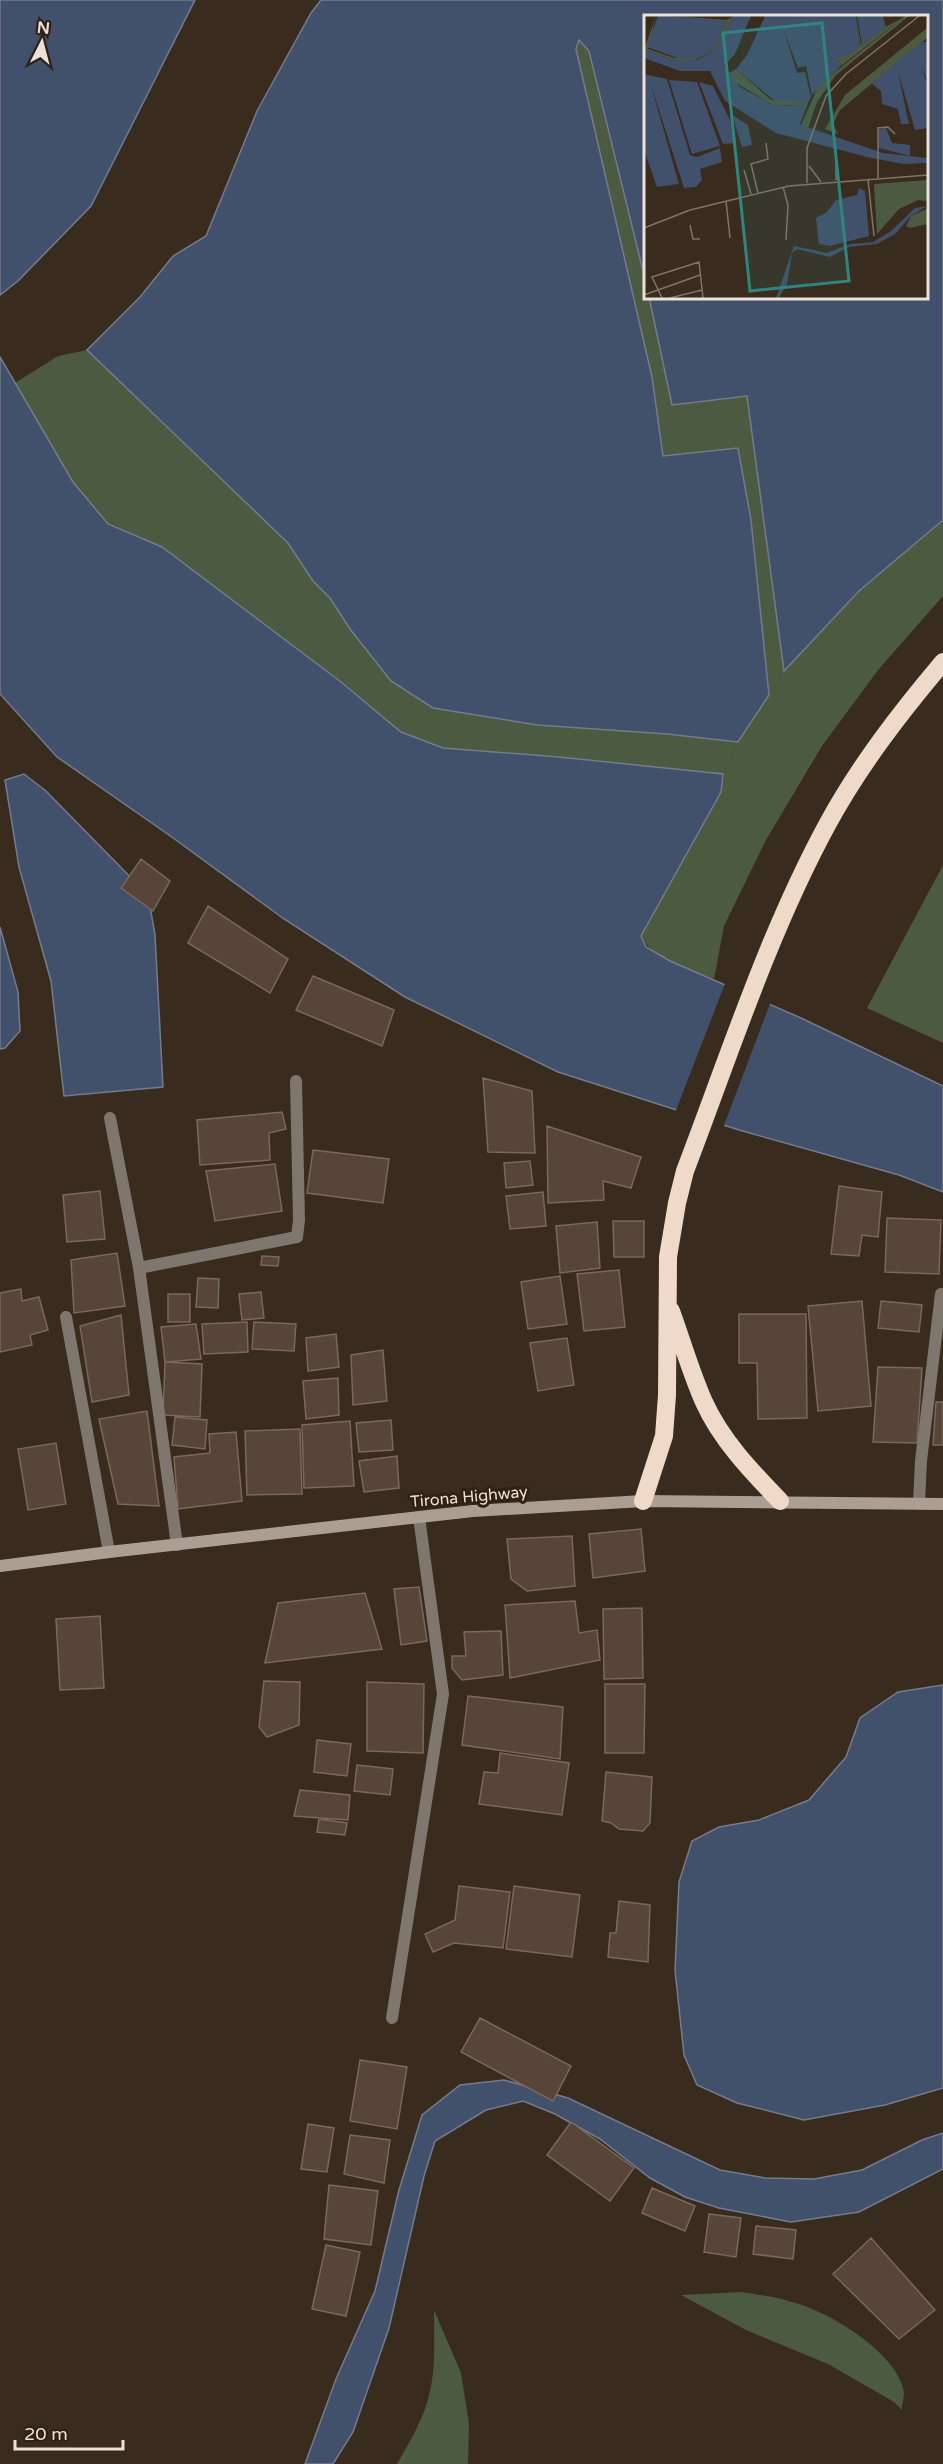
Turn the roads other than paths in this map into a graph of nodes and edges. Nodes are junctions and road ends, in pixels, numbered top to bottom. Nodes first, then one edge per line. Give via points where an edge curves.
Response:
1 (943, 662) edge
2 (297, 1081) dead end
3 (110, 1118) dead end
4 (139, 1268) junction
5 (941, 1294) dead end
6 (667, 1298) junction
7 (66, 1317) dead end
8 (643, 1501) junction
9 (780, 1501) junction
10 (919, 1502) junction
11 (943, 1503) edge
12 (419, 1517) junction
13 (177, 1545) junction
14 (109, 1552) junction
15 (0, 1566) edge
16 (392, 2018) dead end

1 - 6 highway via 845,794 805,867 685,1171 670,1240
2 - 4 street via 297,1237
3 - 4 street
4 - 13 street
5 - 10 street
6 - 8 highway via 664,1436
6 - 9 highway via 713,1420
7 - 14 street
8 - 9 main road, Tirona Highway
8 - 12 main road, Tirona Highway
9 - 10 main road, Tirona Highway
10 - 11 main road, Tirona Highway
12 - 13 main road, Tirona Highway
12 - 16 street via 443,1694
13 - 14 main road, Tirona Highway
14 - 15 main road, Tirona Highway

